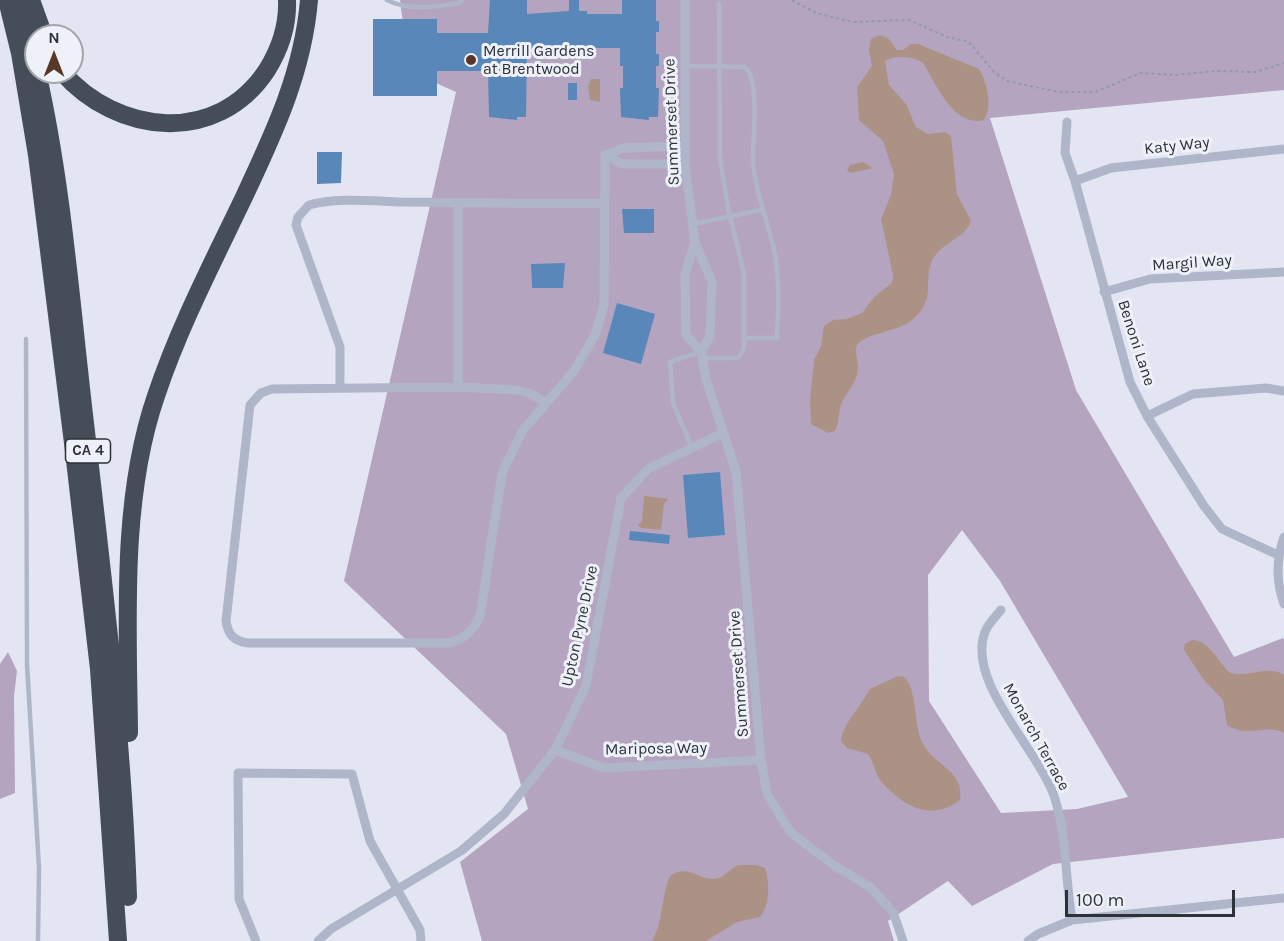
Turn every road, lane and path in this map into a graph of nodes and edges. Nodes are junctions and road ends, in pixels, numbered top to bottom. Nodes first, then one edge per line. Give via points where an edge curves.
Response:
1 (6, 0) edge
2 (20, 0) edge
3 (31, 0) edge
4 (287, 0) edge
5 (309, 0) edge
6 (387, 0) edge
7 (462, 0) edge
8 (685, 0) edge
9 (792, 0) edge
10 (430, 3) edge
11 (719, 4) dead end
12 (0, 6) edge
13 (26, 24) edge
14 (40, 24) edge
15 (1284, 63) edge
16 (684, 66) junction
17 (719, 67) junction
18 (39, 84) edge
19 (72, 84) edge
20 (29, 114) junction
21 (1067, 122) dead end
22 (685, 146) junction
23 (637, 147) junction
24 (1284, 149) edge
25 (605, 155) junction
26 (637, 164) junction
27 (684, 164) junction
28 (1075, 181) junction
29 (458, 202) junction
30 (603, 203) junction
31 (761, 210) junction
32 (730, 216) junction
33 (693, 224) junction
34 (695, 242) junction
35 (1284, 272) edge
36 (1104, 292) junction
37 (744, 338) junction
38 (26, 339) dead end
39 (701, 355) junction
40 (458, 387) junction
41 (340, 388) junction
42 (1284, 391) edge
43 (545, 402) junction
44 (1147, 416) junction
45 (723, 433) junction
46 (692, 448) junction
47 (1284, 537) edge
48 (1278, 555) junction
49 (1284, 604) edge
50 (1001, 610) dead end
51 (555, 750) junction
52 (761, 760) junction
53 (126, 831) junction
54 (399, 890) junction
55 (1284, 898) edge
56 (1072, 920) junction
57 (38, 941) edge
58 (118, 941) edge
59 (129, 941) edge
60 (256, 941) edge
61 (318, 941) edge
62 (422, 941) edge
63 (903, 941) edge
64 (1028, 941) edge

1 - 20 highway, CA 4 via 20,53
2 - 13 highway
3 - 14 highway
4 - 19 highway via 279,47 261,79 236,102 204,119 162,124 137,121 101,105
5 - 53 highway via 302,48 282,117 184,323 155,398 144,440 130,542
6 - 10 lane via 398,6
7 - 10 lane
8 - 16 street, Summerset Drive
9 - 15 path via 816,13 853,22 909,20 969,42 994,72 1007,81 1051,91 1095,92 1141,74 1255,72
11 - 17 lane
12 - 20 highway
16 - 17 lane
16 - 22 street, Summerset Drive
17 - 31 lane via 745,67 753,81 753,160
17 - 32 lane via 720,159
18 - 53 highway, CA 4 via 70,292 112,663
20 - 58 highway, CA 4 via 46,223 99,669
21 - 28 street, Benoni Lane via 1065,153
22 - 23 street
22 - 27 street, Summerset Drive
23 - 25 street
23 - 26 street
24 - 28 street, Katy Way via 1111,168
25 - 26 street via 623,164
25 - 30 street
26 - 27 street
27 - 33 street, Summerset Drive
28 - 36 street, Benoni Lane
29 - 30 street
29 - 40 street
29 - 41 street via 316,203 298,217 296,225 340,346
30 - 43 street via 604,304 596,333 574,371
31 - 32 lane
31 - 37 lane via 775,255 777,338
32 - 33 lane
32 - 37 lane via 744,274
33 - 34 street, Summerset Drive
34 - 39 street, Summerset Drive via 712,282 710,336
34 - 39 street, Summerset Drive via 685,274 686,335
35 - 36 street, Margil Way via 1150,279
36 - 44 street, Benoni Lane via 1130,382
37 - 39 lane via 739,357
38 - 57 lane via 27,664 39,868
39 - 45 street, Summerset Drive
39 - 46 lane via 670,362 673,403
40 - 41 street
40 - 43 street via 516,390
41 - 43 street via 272,389 261,393 250,405 226,621 228,632 239,642 448,643 467,636 480,616 502,473 523,430
42 - 44 street via 1266,388 1193,394
44 - 48 street, Benoni Lane via 1222,529
45 - 46 street, Upton Pyne Drive
45 - 52 street, Summerset Drive via 736,472 741,512
46 - 51 street, Upton Pyne Drive via 648,469 621,498 586,686
47 - 48 street
48 - 49 street via 1277,586
50 - 56 street, Monarch Terrace via 985,632 982,662 991,688 1053,791
51 - 52 street, Mariposa Way via 604,768
51 - 54 street, Upton Pyne Drive via 504,814 461,850
52 - 63 street, Summerset Drive via 767,794 792,833 870,887 893,912
53 - 59 highway, CA 4
54 - 60 street via 370,841 352,774 238,773 239,900
54 - 61 street, Upton Pyne Drive via 331,929
54 - 62 street
55 - 56 street
56 - 64 street

